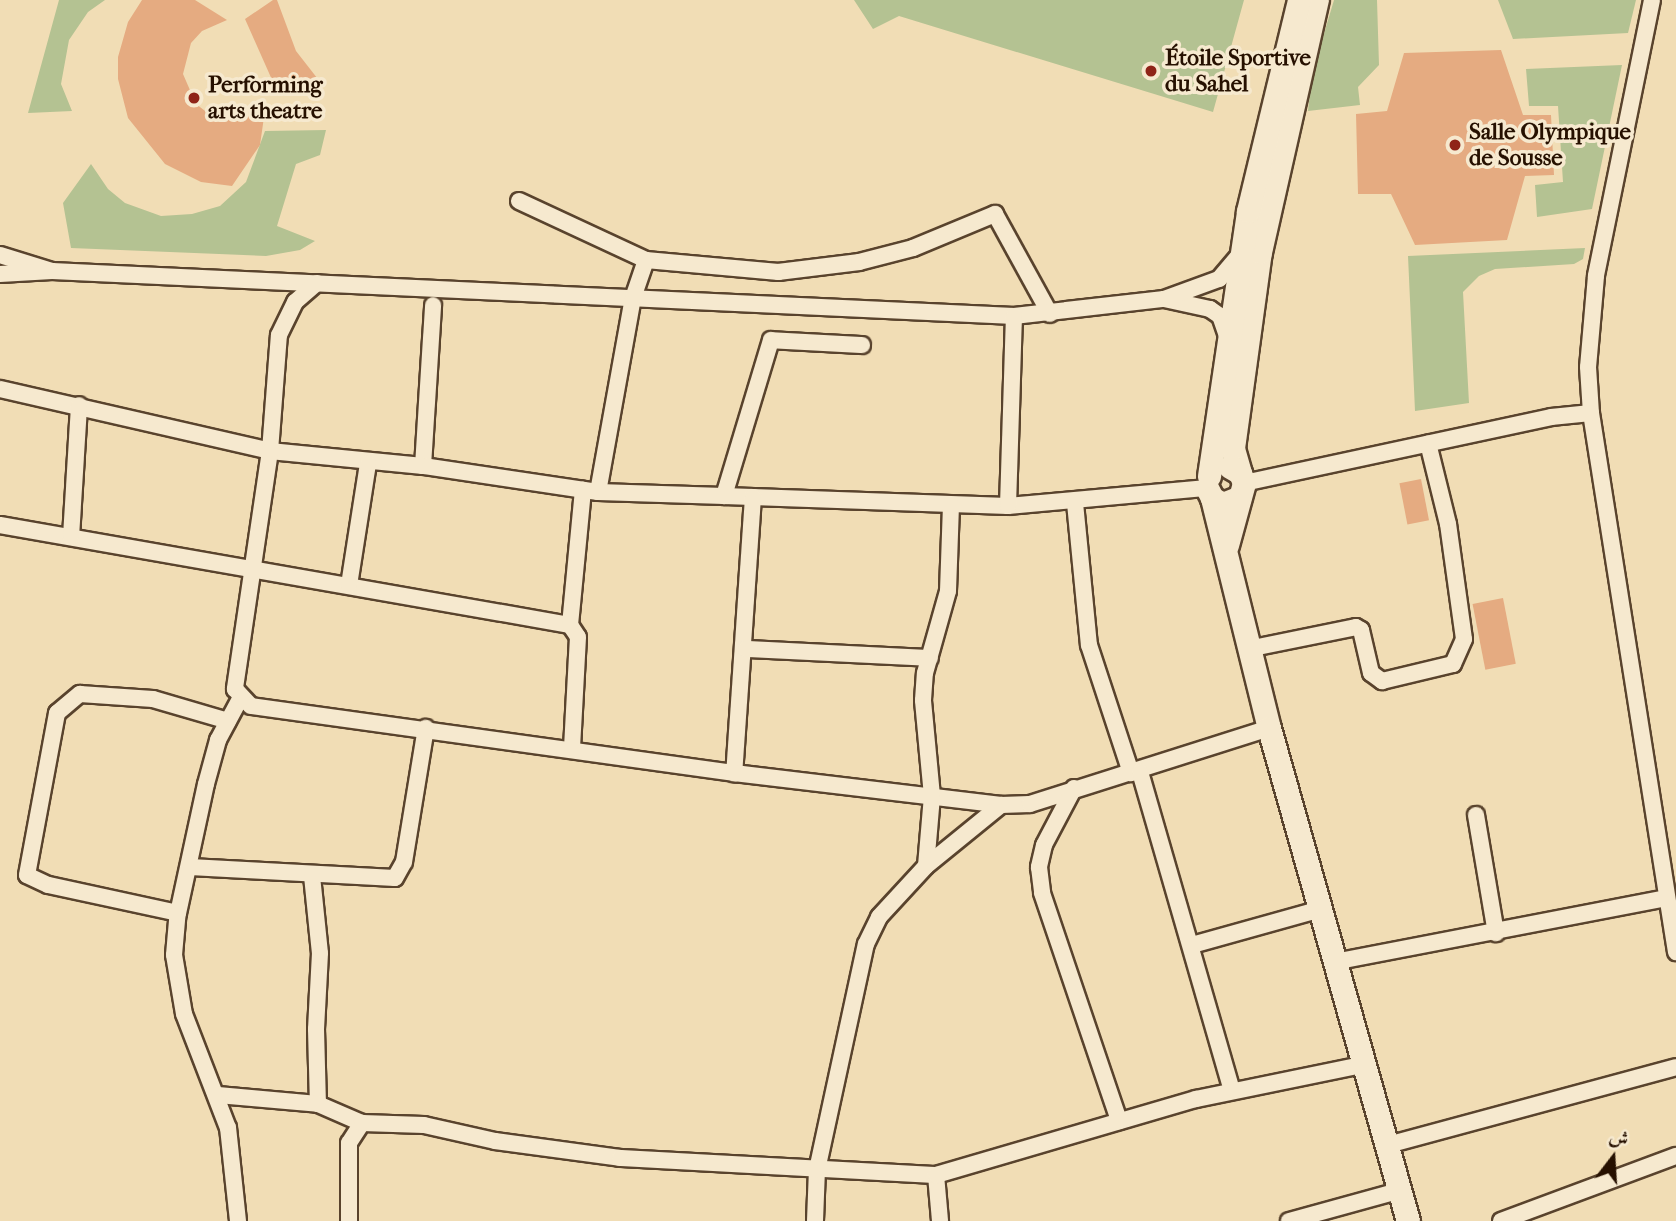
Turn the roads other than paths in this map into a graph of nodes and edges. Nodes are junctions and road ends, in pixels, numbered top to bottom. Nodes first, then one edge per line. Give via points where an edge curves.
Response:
1 (1299, 0) edge
2 (1317, 0) edge
3 (1652, 0) edge
4 (519, 201) dead end
5 (1241, 250) junction
6 (0, 255) edge
7 (646, 260) junction
8 (52, 271) junction
9 (0, 274) edge
10 (317, 283) junction
11 (633, 298) junction
12 (1164, 299) junction
13 (433, 305) dead end
14 (1050, 314) junction
15 (1014, 316) junction
16 (1228, 343) junction
17 (862, 345) dead end
18 (0, 389) edge
19 (79, 405) junction
20 (1591, 413) junction
21 (1428, 443) junction
22 (270, 451) junction
23 (368, 463) junction
24 (423, 466) junction
25 (1242, 485) junction
26 (1209, 487) junction
27 (590, 491) junction
28 (724, 496) junction
29 (753, 497) junction
30 (1074, 503) junction
31 (951, 505) junction
32 (1008, 506) junction
33 (0, 524) edge
34 (71, 537) junction
35 (1226, 549) junction
36 (253, 570) junction
37 (349, 585) junction
38 (570, 625) junction
39 (746, 649) junction
40 (1248, 649) junction
41 (930, 658) junction
42 (240, 699) junction
43 (228, 721) junction
44 (426, 728) junction
45 (1269, 728) junction
46 (572, 748) junction
47 (1135, 772) junction
48 (734, 773) junction
49 (1074, 788) junction
50 (932, 796) junction
51 (1001, 805) junction
52 (1476, 815) dead end
53 (926, 866) junction
54 (190, 867) junction
55 (312, 876) junction
56 (1666, 898) junction
57 (1321, 909) junction
58 (178, 913) junction
59 (1496, 933) junction
60 (1192, 945) junction
61 (1676, 952) edge
62 (1334, 962) junction
63 (1361, 1065) junction
64 (1676, 1067) edge
65 (1232, 1090) junction
66 (218, 1095) junction
67 (318, 1104) junction
68 (1119, 1121) junction
69 (362, 1124) junction
70 (1384, 1146) junction
71 (1676, 1156) edge
72 (817, 1170) junction
73 (936, 1175) junction
74 (1398, 1191) junction
75 (238, 1221) edge
76 (349, 1221) edge
77 (815, 1221) edge
78 (940, 1221) edge
79 (1289, 1221) edge
80 (1408, 1221) edge
81 (1501, 1221) edge

1 - 5 main road
2 - 25 main road via 1260,252 1233,448
3 - 20 street via 1589,322
4 - 7 street
5 - 12 street via 1220,279
5 - 16 main road
6 - 8 street
7 - 11 street
7 - 14 street via 778,272 859,262 913,248 995,214
8 - 9 street
8 - 10 street
10 - 11 street
10 - 22 street via 295,302 279,335
11 - 15 street
11 - 27 street
12 - 14 street
12 - 16 street via 1210,309 1224,324
13 - 24 street
14 - 15 street
15 - 32 street
16 - 26 main road
17 - 28 street via 771,340
18 - 19 street
19 - 22 street
19 - 34 street
20 - 21 street
20 - 56 street
21 - 25 street
21 - 40 street via 1448,524 1464,639 1453,664 1382,681 1371,674 1361,630 1356,627
22 - 23 street
22 - 36 street
23 - 24 street
23 - 37 street
24 - 27 street
25 - 26 main road via 1229,503
25 - 26 main road via 1224,466
25 - 35 main road
26 - 30 street
26 - 35 main road
27 - 28 street
27 - 38 street
28 - 29 street
29 - 31 street
29 - 39 street
30 - 32 street
30 - 47 street via 1089,645
31 - 32 street
31 - 41 street via 948,591
33 - 34 street
34 - 36 street
35 - 40 main road
36 - 37 street
36 - 42 street via 235,689
37 - 38 street
38 - 46 street via 578,637
39 - 41 street
39 - 48 street
40 - 45 main road
41 - 50 street via 923,700
42 - 43 street
42 - 44 street via 251,706
43 - 54 street via 206,784
43 - 58 street via 153,699 80,694 57,713 27,875 48,885
44 - 46 street
44 - 55 street via 404,862 395,877
45 - 47 street
45 - 57 main road
46 - 48 street
47 - 49 street
47 - 60 street
48 - 50 street
49 - 51 street via 1030,804
49 - 68 street via 1044,845 1039,867 1042,894
50 - 51 street
50 - 53 street
51 - 53 street
52 - 59 street
53 - 72 street via 879,917 866,944
54 - 55 street
54 - 58 street
55 - 67 street via 320,953
56 - 59 street
56 - 61 street
57 - 60 street
57 - 62 main road
58 - 66 street via 177,987
59 - 62 street
60 - 65 street
62 - 63 main road
63 - 65 street
63 - 70 main road
64 - 70 street
65 - 68 street
66 - 67 street
66 - 75 street via 228,1128
67 - 69 street
68 - 73 street
69 - 72 street via 424,1125 495,1141 620,1157
69 - 76 street via 349,1143
70 - 74 main road
71 - 81 street
72 - 73 street
72 - 77 street
73 - 78 street
74 - 79 street
74 - 80 main road

